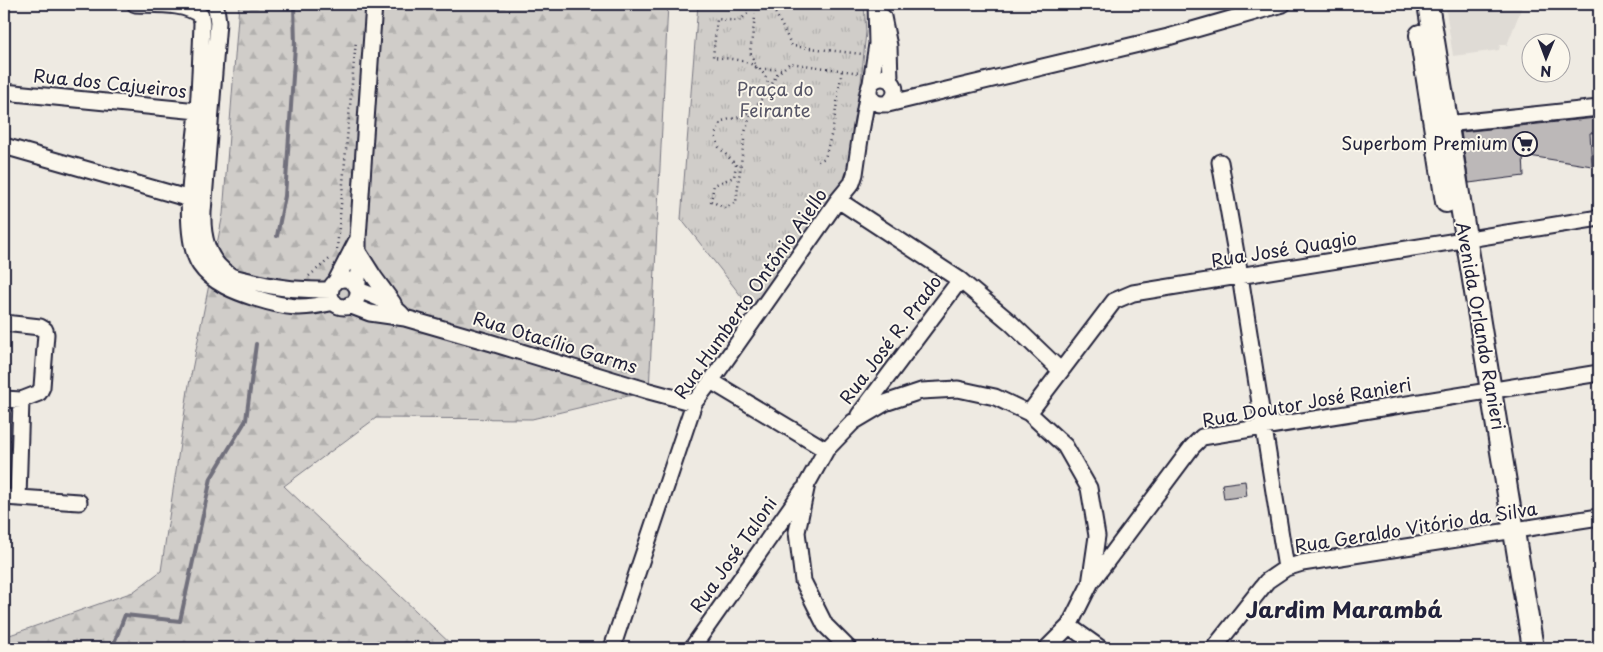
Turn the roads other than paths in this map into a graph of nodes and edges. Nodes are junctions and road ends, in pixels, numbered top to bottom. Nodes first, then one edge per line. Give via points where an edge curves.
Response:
1 (134, 4) edge
2 (214, 4) edge
3 (374, 4) edge
4 (876, 4) edge
5 (880, 4) edge
6 (1284, 4) edge
7 (1415, 4) edge
8 (1428, 4) edge
9 (892, 82) junction
10 (869, 83) junction
11 (4, 92) edge
12 (927, 95) junction
13 (885, 104) junction
14 (1599, 108) edge
15 (205, 112) junction
16 (1440, 124) junction
17 (861, 132) junction
18 (4, 146) edge
19 (1220, 162) dead end
20 (190, 199) junction
21 (838, 200) junction
22 (1599, 218) edge
23 (1459, 241) junction
24 (358, 244) junction
25 (1240, 276) junction
26 (960, 280) junction
27 (358, 290) junction
28 (333, 291) junction
29 (349, 305) junction
30 (401, 314) junction
31 (4, 323) edge
32 (1061, 371) junction
33 (1599, 373) edge
34 (711, 381) junction
35 (1485, 391) junction
36 (4, 399) edge
37 (21, 400) junction
38 (694, 403) junction
39 (1029, 413) junction
40 (853, 422) junction
41 (1264, 426) junction
42 (826, 450) junction
43 (807, 484) junction
44 (11, 497) edge
45 (79, 502) dead end
46 (1599, 517) edge
47 (1507, 531) junction
48 (1286, 568) junction
49 (1090, 584) junction
50 (1069, 626) junction
51 (612, 648) edge
52 (692, 648) edge
53 (848, 648) edge
54 (1047, 648) edge
55 (1100, 648) edge
56 (1214, 648) edge
57 (1520, 648) edge
58 (1533, 648) edge

1 - 15 street via 195,10 201,16
2 - 15 street via 218,22
3 - 24 street
4 - 10 street via 877,44
5 - 9 street via 889,46
6 - 12 street via 1168,37
7 - 16 main road, Avenida Orlando Ranieri
8 - 16 main road, Avenida Orlando Ranieri
9 - 10 street via 884,78
9 - 12 street via 908,91
9 - 13 street via 896,91 894,99
10 - 13 street via 870,98 875,103
10 - 17 street
11 - 15 street, Rua dos Cajueiros
12 - 13 street
13 - 17 street
14 - 16 street
15 - 20 street
15 - 28 street via 202,229 216,264 232,276 290,290
16 - 23 main road, Avenida Orlando Ranieri
17 - 21 street, Rua Humberto Ontõnio Aiello via 856,174
18 - 20 street
19 - 25 street
20 - 28 street via 194,249 200,266 218,282 240,294 299,308 312,307
21 - 26 street
21 - 34 street, Rua Humberto Ontõnio Aiello
22 - 23 street, Rua José Quagio
23 - 25 street, Rua José Quagio
23 - 35 main road, Avenida Orlando Ranieri
24 - 27 street
24 - 28 street
24 - 30 street via 374,277
25 - 32 street, Rua José Quagio via 1133,293 1114,301
25 - 41 street
26 - 32 street
26 - 40 street, Rua José R. Prado
27 - 28 street via 347,280 339,280
27 - 29 street via 356,300
27 - 30 street, Rua Otacílio Garms via 377,297
28 - 29 street via 341,306
29 - 30 street, Rua Otacílio Garms via 370,313
30 - 38 street, Rua Otacílio Garms
31 - 37 street via 40,327 46,334 42,387 39,393
32 - 39 street, Rua José Quagio
33 - 35 street, Rua Doutor José Ranieri
34 - 38 street, Rua Humberto Ontõnio Aiello
34 - 42 street
35 - 41 street, Rua Doutor José Ranieri
35 - 47 main road, Avenida Orlando Ranieri
36 - 37 street
37 - 44 street
38 - 51 street, Rua Humberto Ontõnio Aiello
39 - 40 street via 995,397 940,390 921,391 885,402
39 - 49 street via 1065,446 1089,488 1097,536
40 - 42 street
41 - 48 street
41 - 49 street, Rua Doutor José Ranieri via 1202,437
42 - 43 street
43 - 52 street, Rua José Taloni
43 - 53 street via 797,532 803,581 825,625
44 - 45 street
46 - 47 street, Rua Geraldo Vitório da Silva
47 - 48 street, Rua Geraldo Vitório da Silva
47 - 57 main road, Avenida Orlando Ranieri
47 - 58 main road, Avenida Orlando Ranieri
48 - 56 street, Rua Geraldo Vitório da Silva via 1267,581
49 - 50 street
50 - 54 street
50 - 55 street

